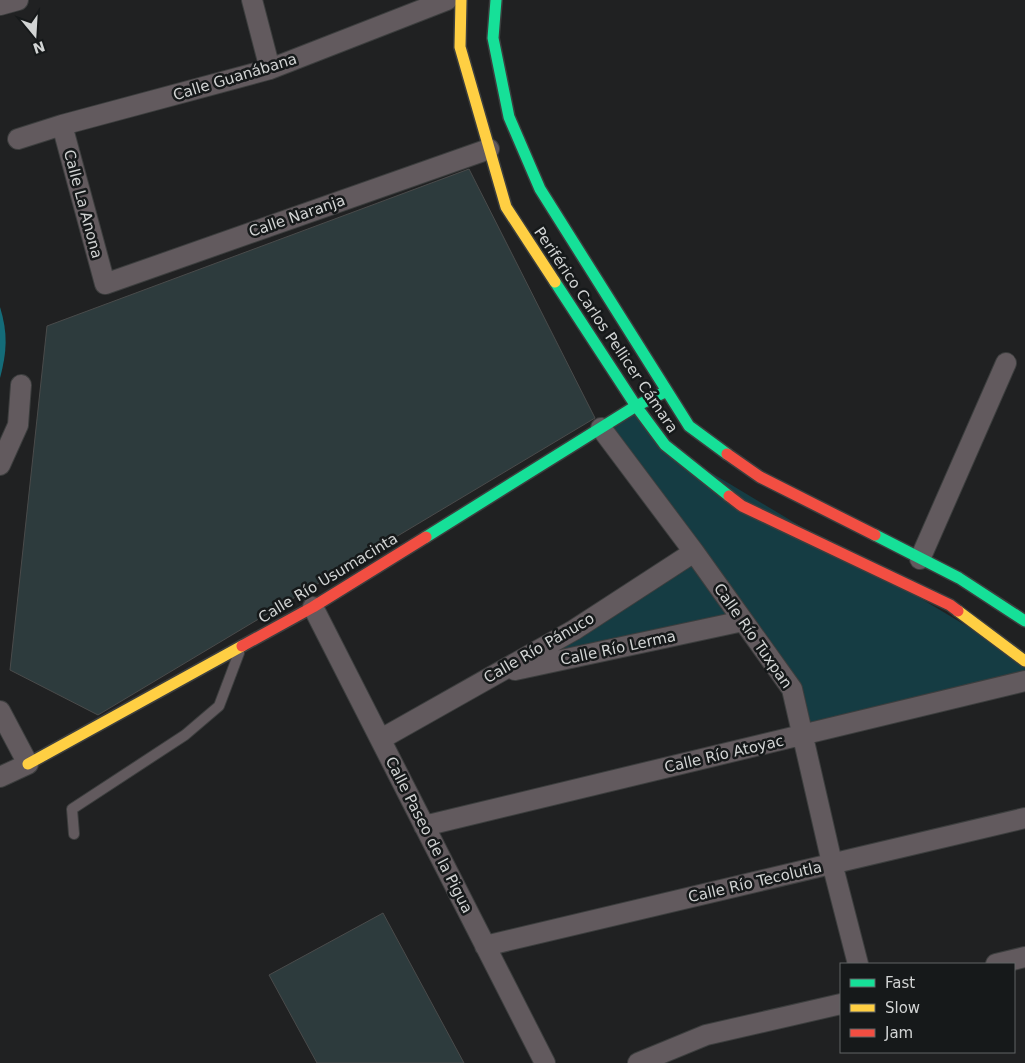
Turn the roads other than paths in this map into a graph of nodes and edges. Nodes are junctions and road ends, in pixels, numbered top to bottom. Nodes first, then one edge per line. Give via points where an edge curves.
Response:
1 (18, 0) edge
2 (252, 0) edge
3 (447, 0) edge
4 (461, 0) edge
5 (496, 0) edge
6 (0, 5) edge
7 (270, 69) junction
8 (62, 125) junction
9 (18, 139) dead end
10 (489, 149) junction
11 (105, 284) joint
12 (1006, 363) dead end
13 (21, 385) dead end
14 (667, 391) junction
15 (636, 406) junction
16 (601, 428) junction
17 (0, 466) edge
18 (694, 552) junction
19 (920, 558) junction
20 (313, 607) junction
21 (743, 621) junction
22 (1025, 621) edge
23 (242, 646) junction
24 (1025, 661) edge
25 (492, 674) junction
26 (1025, 681) edge
27 (0, 711) edge
28 (802, 735) junction
29 (380, 739) junction
30 (28, 764) junction
31 (0, 777) edge
32 (1025, 818) edge
33 (424, 826) junction
34 (74, 834) dead end
35 (832, 864) junction
36 (485, 946) junction
37 (1025, 957) edge
38 (858, 963) edge
39 (1000, 963) edge
40 (840, 1004) edge
41 (545, 1063) edge
42 (638, 1063) edge

1 - 6 street
2 - 7 street
3 - 7 street, Calle Guanábana
4 - 10 main road, Periférico Carlos Pellicer Cámara via 460,47
5 - 14 main road, Periférico Carlos Pellicer Cámara via 493,38 509,117 540,189
7 - 8 street, Calle Guanábana
8 - 9 street, Calle Guanábana
8 - 11 street, Calle La Anona
10 - 11 street, Calle Naranja
10 - 15 main road, Periférico Carlos Pellicer Cámara via 506,208
12 - 19 street
13 - 17 street via 18,425
14 - 15 main road, Calle Río Usumacinta
14 - 19 main road, Periférico Carlos Pellicer Cámara via 689,426 760,477
15 - 16 main road, Calle Río Usumacinta
15 - 24 main road, Periférico Carlos Pellicer Cámara via 665,445 742,506 950,605
16 - 18 street, Calle Río Tuxpan
16 - 20 main road, Calle Río Usumacinta
18 - 21 street, Calle Río Tuxpan
18 - 25 street, Calle Río Pánuco via 574,630
19 - 22 main road, Periférico Carlos Pellicer Cámara via 959,578
20 - 23 main road, Calle Río Usumacinta
20 - 29 street, Calle Paseo de la Pigua
21 - 25 street, Calle Río Lerma
21 - 28 street, Calle Río Tuxpan via 792,688
23 - 30 main road, Calle Río Usumacinta
23 - 34 lane via 219,706 185,735 72,809
25 - 29 street, Calle Río Pánuco
26 - 28 street, Calle Río Atoyac
27 - 30 street
28 - 33 street, Calle Río Atoyac
28 - 35 street, Calle Río Tuxpan
29 - 33 street, Calle Paseo de la Pigua
30 - 31 street
32 - 35 street, Calle Río Tecolutla
33 - 36 street, Calle Paseo de la Pigua
35 - 36 street, Calle Río Tecolutla
35 - 38 street, Calle Río Tuxpan
36 - 41 street, Calle Paseo de la Pigua
37 - 39 street
40 - 42 street via 706,1036

